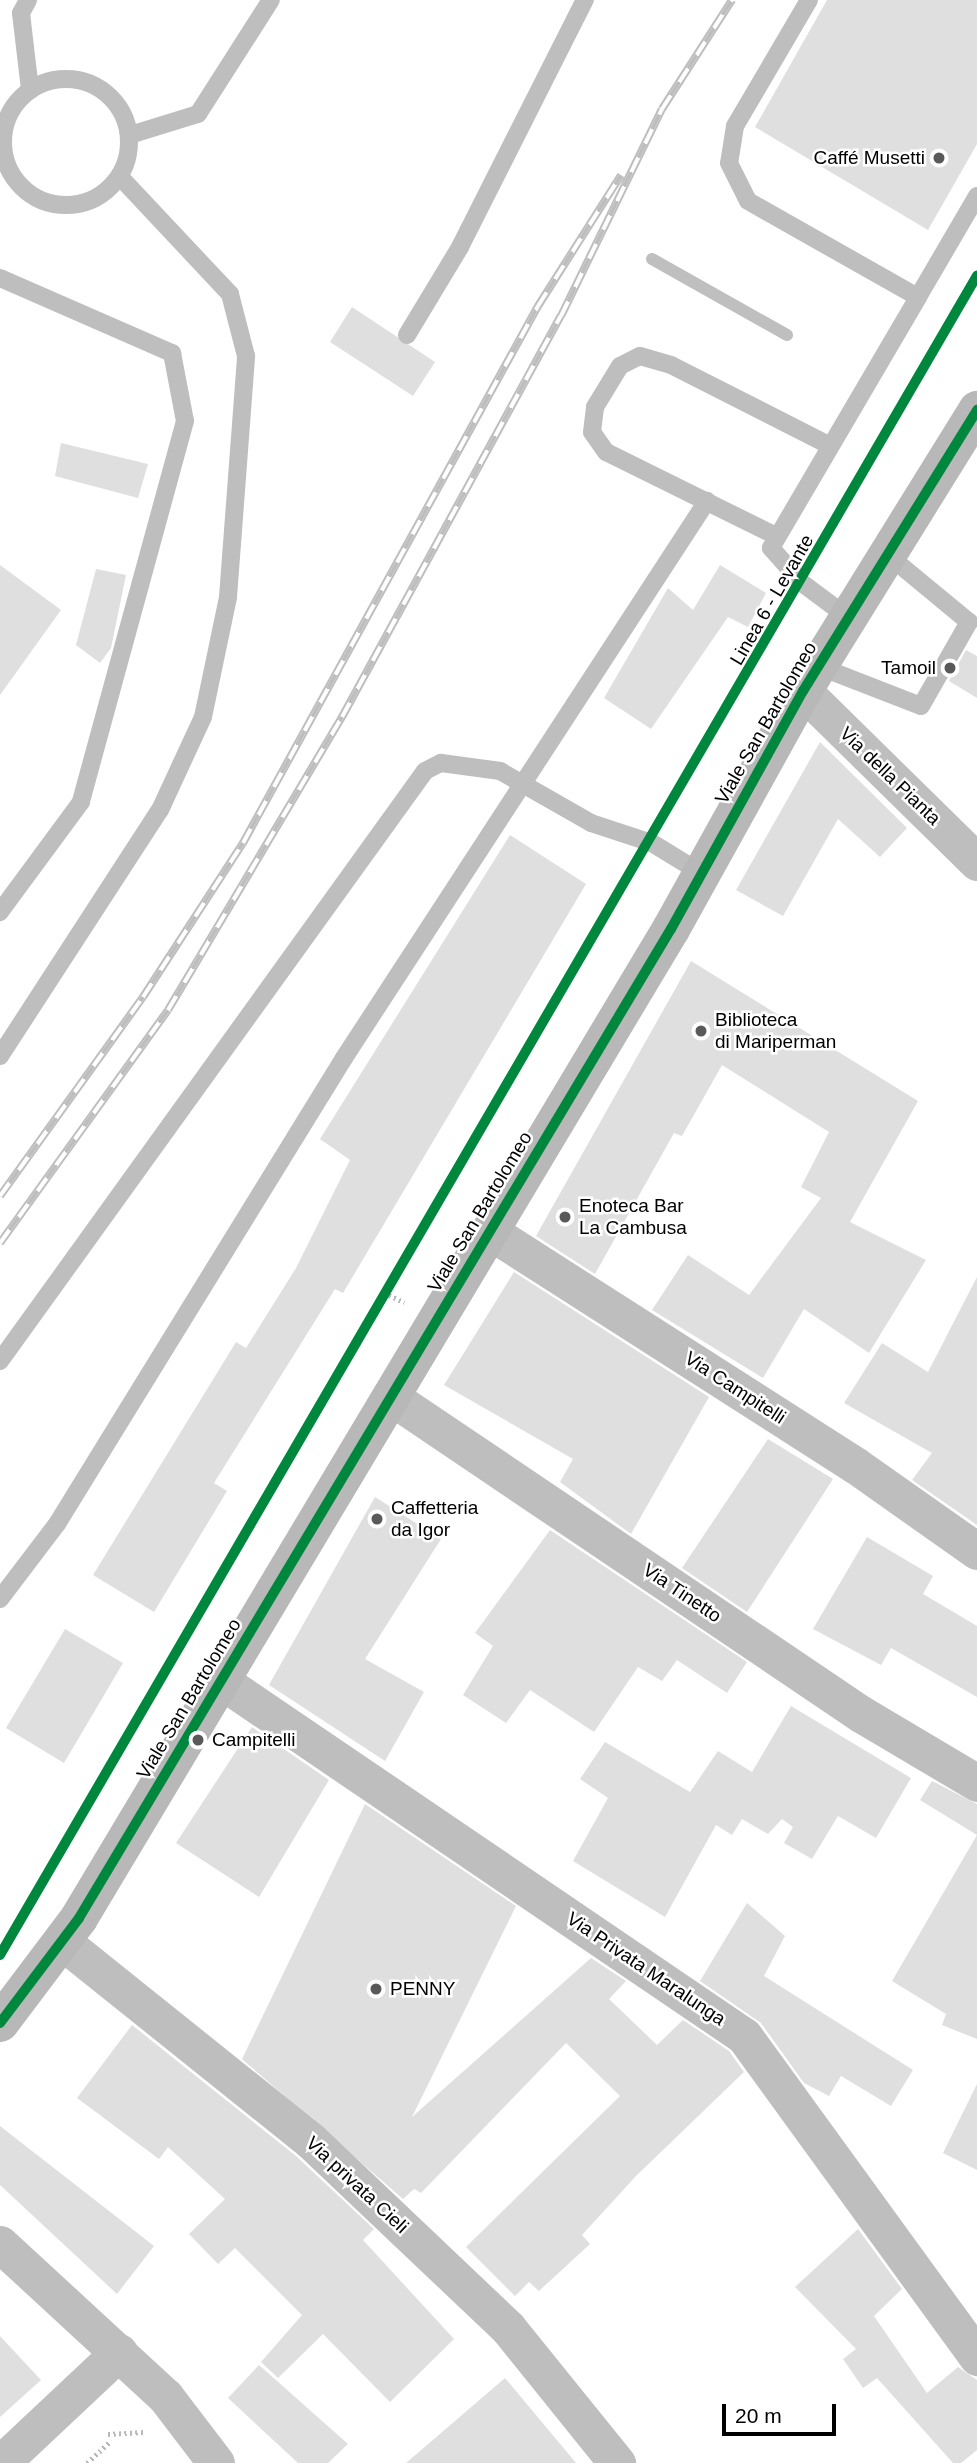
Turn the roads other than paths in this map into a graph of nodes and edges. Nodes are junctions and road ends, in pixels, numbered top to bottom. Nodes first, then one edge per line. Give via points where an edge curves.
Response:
1 (28, 0) edge
2 (271, 0) edge
3 (585, 0) edge
4 (809, 0) edge
5 (30, 90) junction
6 (130, 135) junction
7 (120, 177) junction
8 (977, 196) edge
9 (0, 278) edge
10 (918, 297) junction
11 (407, 335) dead end
12 (977, 410) edge
13 (827, 444) junction
14 (707, 501) junction
15 (774, 535) junction
16 (888, 555) junction
17 (849, 618) junction
18 (810, 678) junction
19 (522, 784) junction
20 (977, 862) edge
21 (701, 873) junction
22 (0, 912) edge
23 (0, 1056) edge
24 (489, 1231) junction
25 (0, 1362) edge
26 (391, 1397) junction
27 (977, 1551) edge
28 (0, 1599) edge
29 (220, 1680) junction
30 (977, 1783) edge
31 (64, 1943) junction
32 (0, 2023) edge
33 (0, 2244) edge
34 (119, 2352) junction
35 (977, 2357) edge
36 (1, 2463) edge
37 (216, 2463) edge
38 (617, 2463) edge

1 - 5 lane via 21,13
2 - 6 lane via 198,114
3 - 11 lane via 460,247
4 - 10 lane via 735,126 729,163 735,186 748,201
5 - 6 lane via 50,80 93,84 111,97
5 - 7 lane via 6,121 2,141 5,161 28,193 55,205 85,204
6 - 7 lane
7 - 23 lane via 230,294 246,356 229,597 203,717 160,810
8 - 10 lane
9 - 22 lane via 172,353 186,421 81,802
10 - 13 lane
12 - 16 main road, Viale San Bartolomeo
13 - 14 lane via 671,365 640,356 620,366 595,407 592,432 606,452
13 - 15 lane
14 - 15 lane
14 - 19 lane
15 - 17 lane via 775,558
16 - 17 main road, Viale San Bartolomeo
16 - 18 lane via 970,622 921,706
17 - 18 main road, Viale San Bartolomeo
18 - 20 street, Via della Pianta
18 - 21 main road, Viale San Bartolomeo
19 - 21 lane
19 - 25 lane via 500,771 461,763 441,763 425,771
19 - 28 lane via 227,1243 57,1524
21 - 24 main road, Viale San Bartolomeo
24 - 26 main road, Viale San Bartolomeo
24 - 27 street, Via Campitelli via 855,1465
26 - 29 main road, Viale San Bartolomeo
26 - 30 street, Via Tinetto via 861,1714
29 - 31 main road, Viale San Bartolomeo
29 - 35 street, Via Privata Maralunga via 744,2036
31 - 32 main road, Viale San Bartolomeo
31 - 38 street, Via privata Cieli via 310,2140 508,2328
33 - 34 street
34 - 36 street
34 - 37 street via 165,2396

